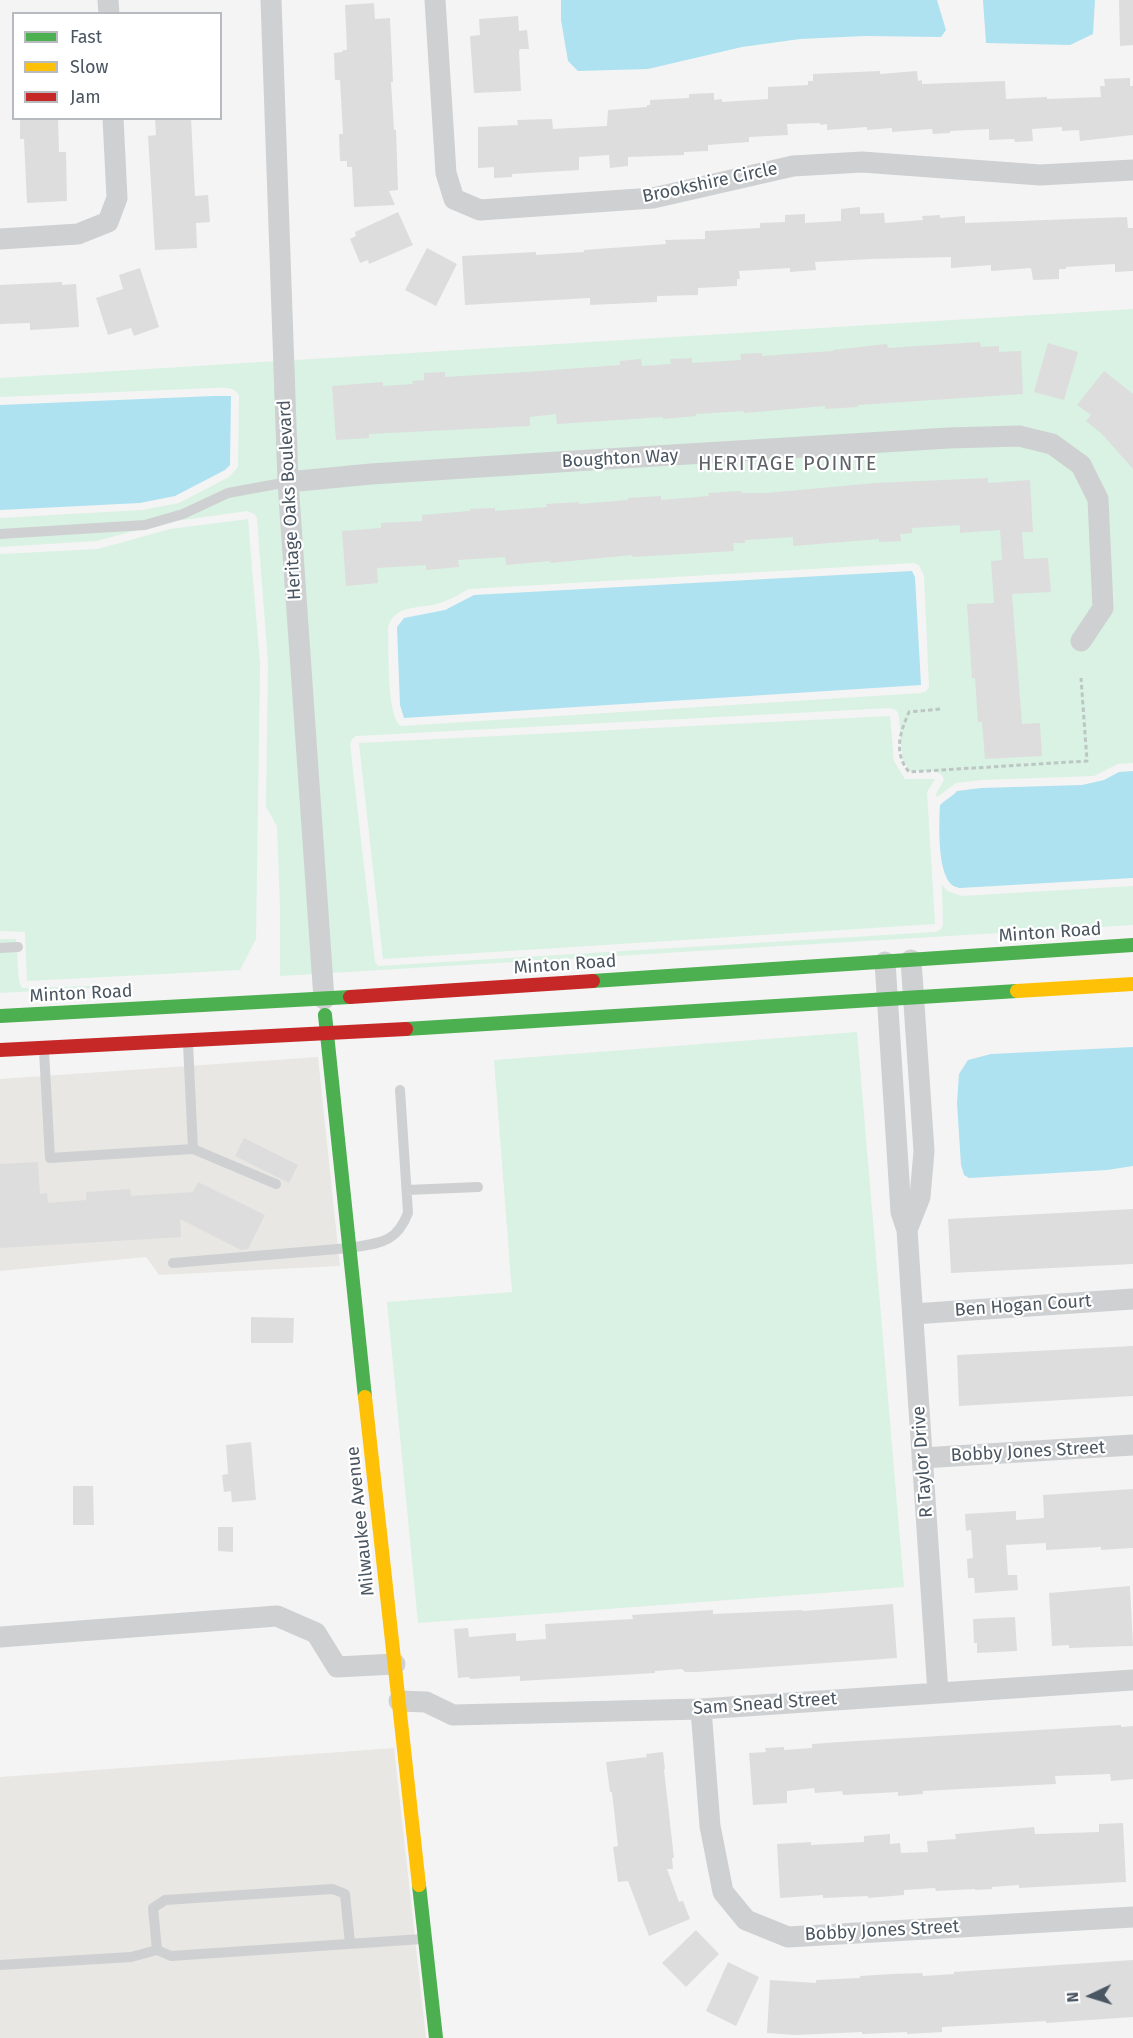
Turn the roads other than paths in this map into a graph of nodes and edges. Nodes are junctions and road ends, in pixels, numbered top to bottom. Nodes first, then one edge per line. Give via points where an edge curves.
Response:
1 (271, 0) edge
2 (435, 0) edge
3 (113, 120) edge
4 (1133, 170) edge
5 (0, 239) edge
6 (288, 482) junction
7 (0, 534) edge
8 (1081, 641) dead end
9 (1133, 945) edge
10 (18, 947) dead end
11 (0, 948) edge
12 (911, 960) junction
13 (885, 962) junction
14 (1133, 984) edge
15 (915, 998) junction
16 (324, 999) junction
17 (886, 999) junction
18 (0, 1016) edge
19 (327, 1034) junction
20 (188, 1041) junction
21 (44, 1048) junction
22 (0, 1050) edge
23 (400, 1090) dead end
24 (920, 1091) junction
25 (893, 1092) junction
26 (193, 1149) junction
27 (898, 1163) junction
28 (923, 1163) junction
29 (276, 1184) dead end
30 (478, 1187) dead end
31 (407, 1190) junction
32 (907, 1230) junction
33 (349, 1248) junction
34 (173, 1263) dead end
35 (1133, 1299) edge
36 (913, 1314) junction
37 (1133, 1445) edge
38 (922, 1458) junction
39 (0, 1637) edge
40 (395, 1664) junction
41 (1133, 1680) edge
42 (938, 1693) junction
43 (399, 1701) junction
44 (701, 1709) junction
45 (1133, 1917) edge
46 (425, 1939) junction
47 (350, 1944) junction
48 (157, 1950) junction
49 (0, 1965) edge
50 (436, 2038) edge

1 - 6 street, Heritage Oaks Boulevard
2 - 4 street, Brookshire Circle via 446,173 454,199 480,210 653,198 793,166 861,162 1040,175
3 - 5 street via 117,198 108,222 78,234
6 - 7 lane via 228,493 183,514 145,525
6 - 8 street, Boughton Way via 1019,436 1052,444 1081,465 1098,499 1103,608
6 - 16 street, Heritage Oaks Boulevard
9 - 12 main road, Minton Road
10 - 11 lane
12 - 13 main road, Minton Road
12 - 15 street, R Taylor Drive
13 - 16 main road, Minton Road
13 - 17 street, R Taylor Drive
14 - 15 main road
15 - 17 main road
15 - 24 street, R Taylor Drive
16 - 18 main road, Minton Road
16 - 19 main road, Milwaukee Avenue
17 - 19 main road
17 - 25 street, R Taylor Drive
19 - 20 main road
19 - 33 main road, Milwaukee Avenue
20 - 21 main road
20 - 26 lane
21 - 22 main road
21 - 26 lane via 50,1158
23 - 31 lane
24 - 25 street
24 - 28 street, R Taylor Drive
25 - 27 street, R Taylor Drive
26 - 29 lane
27 - 28 street
27 - 32 street, R Taylor Drive via 901,1212
28 - 32 street, R Taylor Drive via 920,1197
30 - 31 lane
31 - 33 lane via 408,1213 396,1235
32 - 36 street, R Taylor Drive
33 - 34 lane
33 - 40 main road, Milwaukee Avenue
35 - 36 street, Ben Hogan Court
36 - 38 street, R Taylor Drive
37 - 38 street, Bobby Jones Street
38 - 42 street, R Taylor Drive
39 - 40 street via 277,1616 316,1633 337,1667
40 - 43 main road, Milwaukee Avenue
41 - 42 street, Sam Snead Street
42 - 44 street, Sam Snead Street
43 - 44 street, Sam Snead Street via 426,1702 453,1714
43 - 46 main road, Milwaukee Avenue
44 - 45 street, Bobby Jones Street via 710,1826 723,1892 746,1920 788,1936
46 - 47 lane
46 - 50 main road, Milwaukee Avenue
47 - 48 lane via 171,1956
47 - 48 lane via 345,1894 333,1889 165,1900 153,1908
48 - 49 lane via 131,1957

